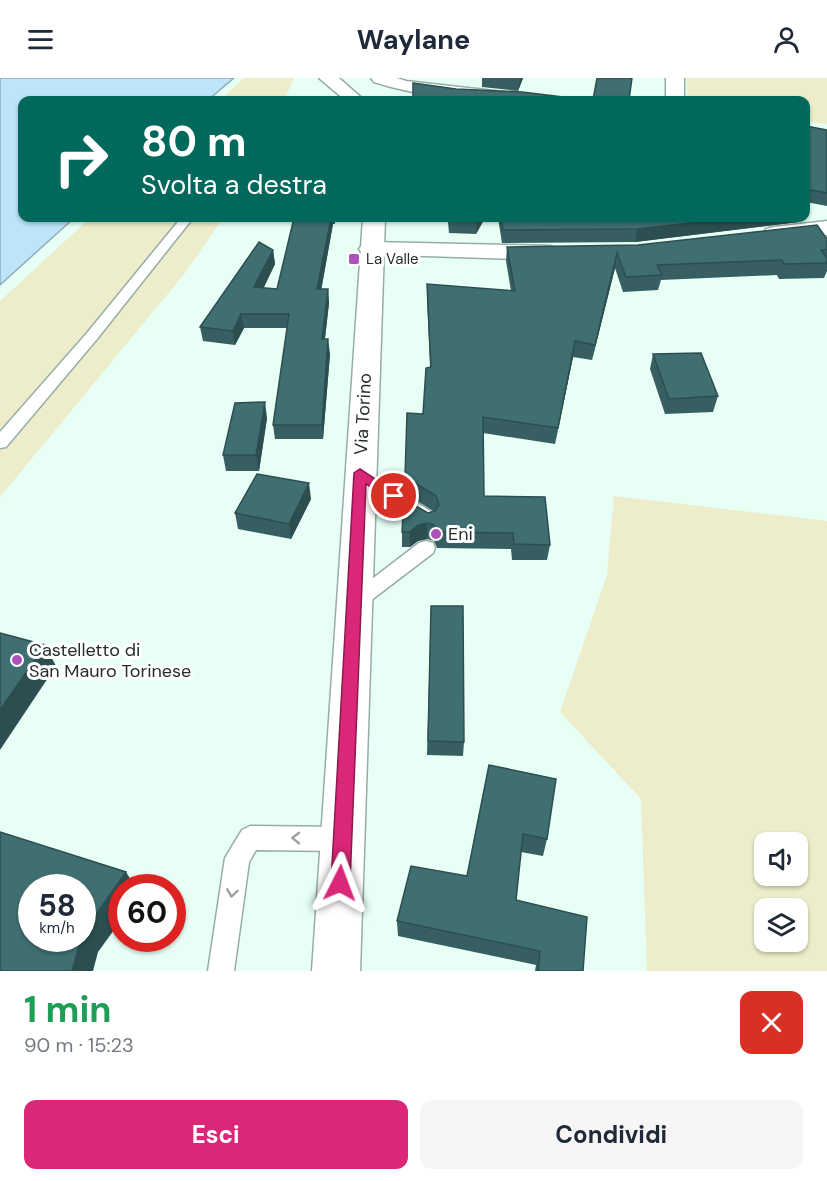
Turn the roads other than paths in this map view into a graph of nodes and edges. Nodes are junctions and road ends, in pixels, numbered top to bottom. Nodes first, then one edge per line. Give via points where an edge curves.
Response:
1 (328, 78) edge
2 (370, 78) edge
3 (380, 78) edge
4 (675, 78) edge
5 (350, 96) edge
6 (362, 96) edge
7 (501, 96) edge
8 (675, 96) edge
9 (810, 217) edge
10 (184, 222) edge
11 (827, 222) edge
12 (827, 228) edge
13 (373, 233) edge
14 (748, 237) edge
15 (576, 252) edge
16 (0, 443) edge
17 (360, 473) junction
18 (428, 519) edge
19 (426, 548) dead end
20 (354, 603) junction
21 (342, 839) junction
22 (221, 971) edge
23 (336, 971) edge

1 - 5 main road
2 - 6 main road
3 - 7 main road via 404,86
4 - 8 main road
9 - 11 main road
10 - 16 lane
12 - 14 main road
13 - 15 main road
13 - 17 main road, Via Torino
17 - 18 lane
17 - 20 main road, Via Torino
19 - 20 lane
20 - 21 main road, Via Torino
21 -> 22 lane via 250,838 237,858
21 - 23 main road, Via Torino

